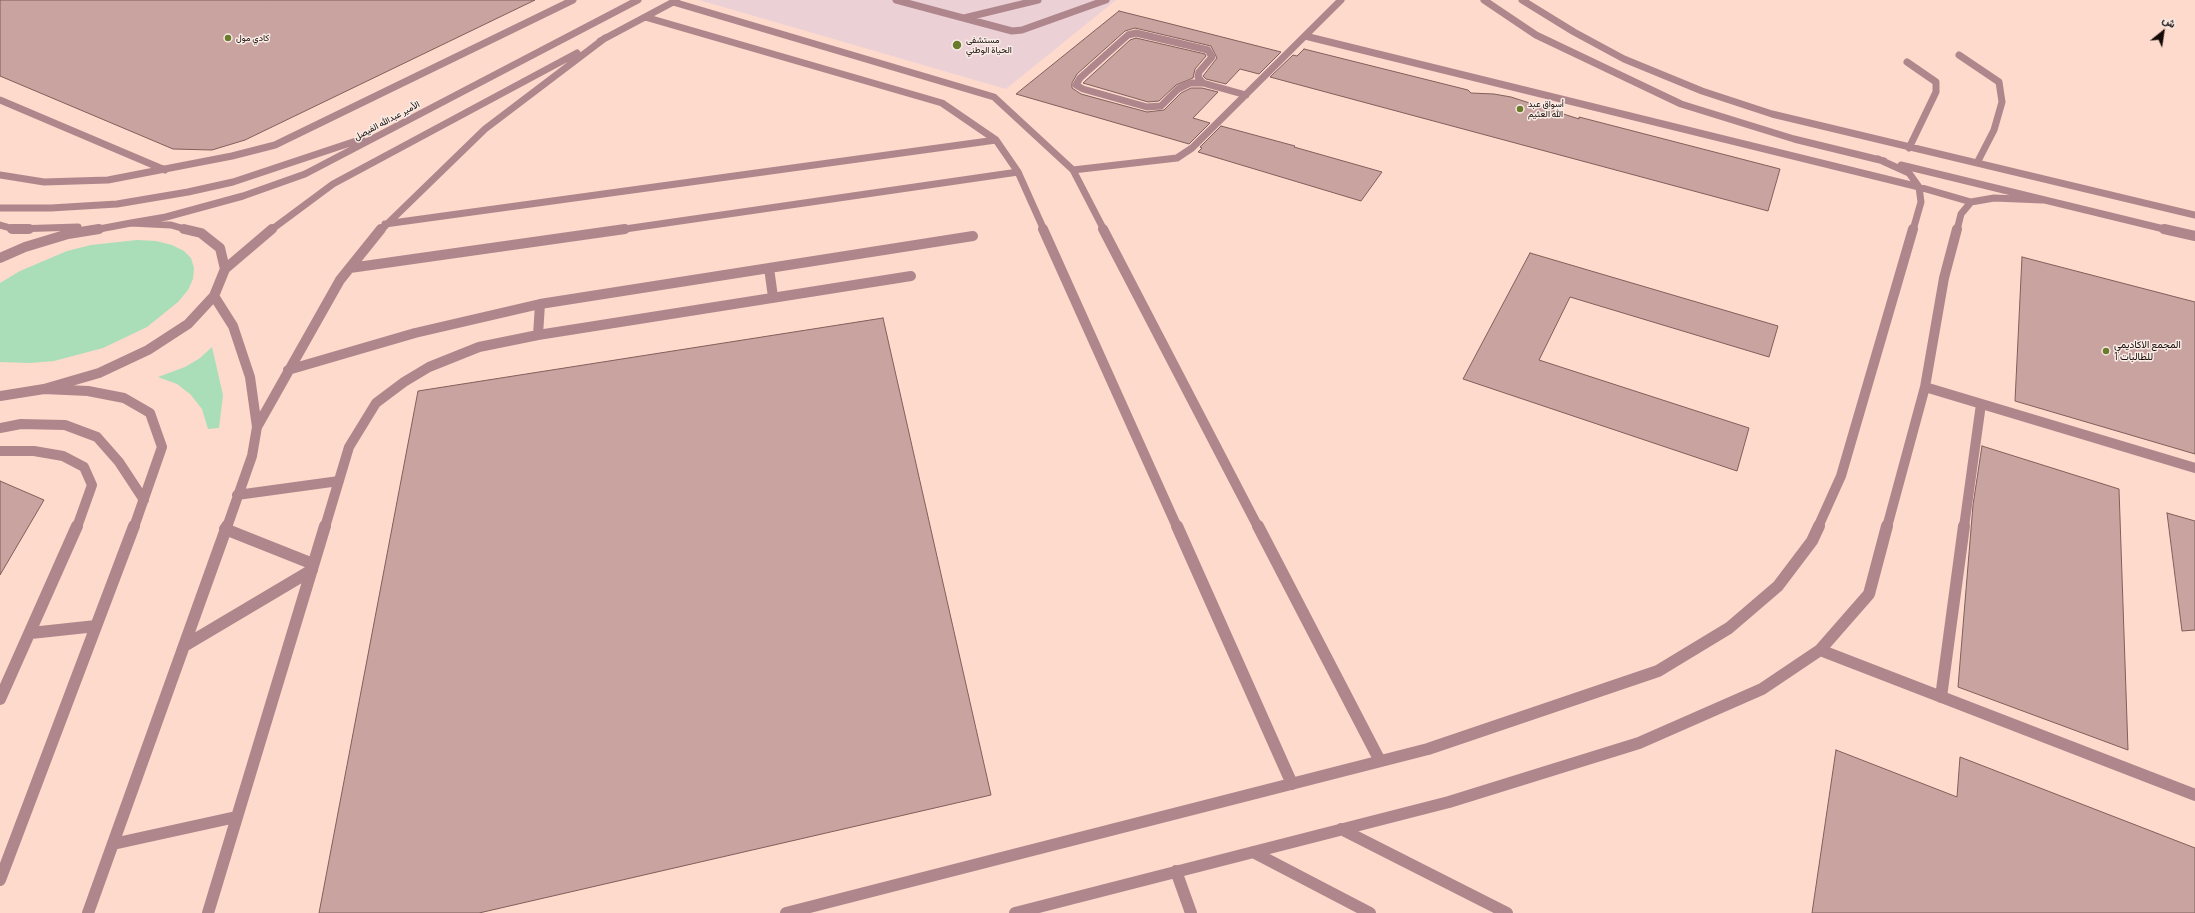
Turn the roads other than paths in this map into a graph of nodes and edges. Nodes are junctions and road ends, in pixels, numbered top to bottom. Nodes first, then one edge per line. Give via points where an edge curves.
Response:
1 (573, 0) edge
2 (638, 0) edge
3 (896, 0) edge
4 (1038, 0) edge
5 (1106, 0) edge
6 (1341, 0) edge
7 (1484, 0) edge
8 (1522, 0) edge
9 (675, 1) edge
10 (645, 17) junction
11 (963, 19) junction
12 (1305, 36) junction
13 (605, 38) junction
14 (1959, 55) dead end
15 (1907, 62) dead end
16 (1203, 83) junction
17 (1246, 95) junction
18 (0, 100) edge
19 (390, 129) junction
20 (996, 140) junction
21 (1909, 148) junction
22 (1878, 160) junction
23 (1977, 164) junction
24 (165, 170) junction
25 (1073, 170) junction
26 (1018, 172) junction
27 (0, 174) edge
28 (1919, 187) junction
29 (2042, 200) junction
30 (1971, 202) junction
31 (0, 208) edge
32 (2195, 215) edge
33 (132, 223) junction
34 (385, 224) junction
35 (0, 225) edge
36 (110, 225) junction
37 (973, 236) dead end
38 (2195, 236) edge
39 (0, 258) edge
40 (350, 268) junction
41 (769, 268) junction
42 (225, 269) junction
43 (911, 276) dead end
44 (214, 296) junction
45 (773, 297) junction
46 (540, 304) junction
47 (538, 335) junction
48 (288, 370) junction
49 (1925, 387) junction
50 (44, 389) junction
51 (0, 396) edge
52 (1981, 404) junction
53 (257, 427) junction
54 (0, 428) edge
55 (0, 451) edge
56 (2195, 468) edge
57 (339, 481) junction
58 (238, 495) junction
59 (144, 500) junction
60 (225, 530) junction
61 (312, 567) junction
62 (96, 626) junction
63 (31, 634) junction
64 (184, 646) junction
65 (1820, 650) junction
66 (1941, 697) junction
67 (0, 699) edge
68 (1380, 761) junction
69 (1292, 784) junction
70 (2195, 795) edge
71 (236, 817) junction
72 (1341, 830) junction
73 (113, 844) junction
74 (1253, 852) junction
75 (1176, 871) junction
76 (0, 880) edge
77 (88, 913) edge
78 (208, 913) edge
79 (786, 913) edge
80 (1015, 913) edge
81 (1191, 913) edge
82 (1370, 913) edge
83 (1507, 913) edge

1 - 24 street via 275,145
2 - 19 street, الأمير عبدالله الفيصل
3 - 11 street
4 - 11 street
5 - 11 street via 1022,30 1000,29
6 - 12 street
7 - 22 street via 1536,35 1681,104 1794,139
8 - 21 street via 1624,59 1702,91 1772,114
9 - 10 street
9 - 25 street via 994,97
10 - 13 street
10 - 20 street via 942,103
12 - 17 street
12 - 28 street
13 - 34 street via 485,129
13 - 42 street via 333,184 281,221
14 - 23 street via 1999,82 2002,102 1994,130
15 - 21 street via 1936,82 1936,92
16 - 16 street via 1183,85 1161,106 1155,107 1147,107 1076,85 1080,78 1128,35 1136,32 1208,50 1212,57 1198,72 1198,77
16 - 17 street
17 - 25 street via 1192,148 1177,158
18 - 24 street
19 - 31 street via 233,182 188,192 117,204
19 - 33 street, الأمير عبدالله الفيصل via 298,176 243,196 166,217
20 - 26 street
20 - 34 street
21 - 23 street
22 - 28 street via 1909,173
22 - 29 street
23 - 32 street
24 - 27 street via 108,180 44,182
25 - 68 street
26 - 40 street
26 - 69 street
28 - 30 street
28 - 68 street via 1920,202 1841,476 1812,541 1778,586 1729,628 1658,671 1428,748
29 - 30 street via 1994,198
29 - 38 street
30 - 49 street via 1961,214 1944,278
33 - 36 street
33 - 42 street via 171,224 201,233 220,248
34 - 40 street
35 - 36 street via 14,229
36 - 39 street via 68,234 25,247
37 - 41 street
40 - 48 street via 340,280
41 - 45 street
41 - 46 street
42 - 44 street
43 - 45 street
44 - 50 street via 188,324 148,350 99,373
44 - 53 street via 233,326 247,369
45 - 47 street
46 - 47 street
46 - 48 street via 436,328
47 - 57 street via 457,354 404,382 376,403 360,425 349,447
48 - 53 street
49 - 52 street
49 - 65 street via 1869,594
50 - 51 street
50 - 59 street via 88,391 124,398 150,414 162,447
52 - 56 street
52 - 66 street
53 - 58 street via 252,456
54 - 59 street via 21,424 65,425 97,437 119,462
55 - 63 street via 34,451 63,456 84,467 92,485 84,511
57 - 58 street
57 - 61 street
58 - 60 street
59 - 62 street
60 - 61 street
60 - 64 street
61 - 64 street
61 - 71 street
62 - 63 street
62 - 76 street
63 - 67 street
64 - 73 street
65 - 66 street
65 - 72 street via 1762,689 1639,743 1448,802
66 - 70 street
68 - 69 street
69 - 79 street
71 - 73 street
71 - 78 street
72 - 74 street
72 - 83 street
73 - 77 street
74 - 75 street
74 - 82 street
75 - 80 street
75 - 81 street

